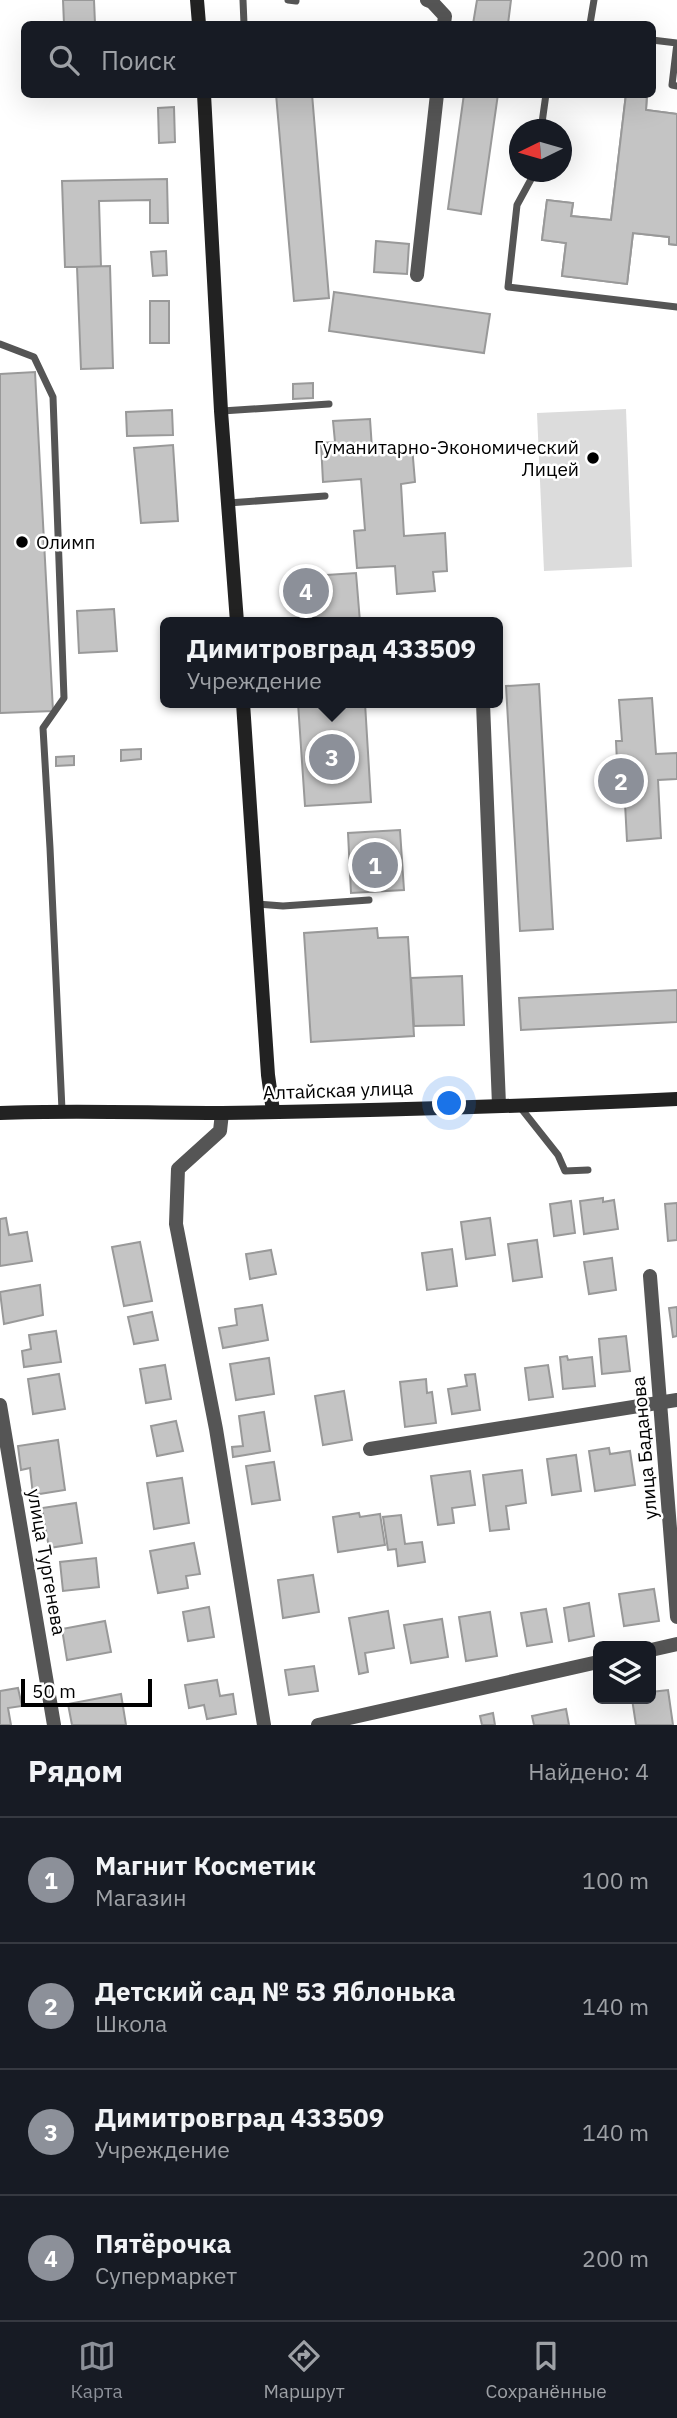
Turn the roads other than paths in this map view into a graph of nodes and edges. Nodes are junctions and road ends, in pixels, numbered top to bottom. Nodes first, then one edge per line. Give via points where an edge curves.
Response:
1 (197, 0) edge
2 (243, 0) edge
3 (427, 0) edge
4 (594, 0) edge
5 (199, 21) edge
6 (244, 21) edge
7 (444, 21) edge
8 (590, 21) edge
9 (656, 40) edge
10 (677, 86) edge
11 (204, 98) edge
12 (437, 98) edge
13 (545, 98) edge
14 (543, 119) edge
15 (530, 182) edge
16 (417, 275) dead end
17 (677, 307) edge
18 (0, 344) edge
19 (329, 404) dead end
20 (221, 411) junction
21 (325, 496) dead end
22 (228, 503) junction
23 (237, 617) edge
24 (243, 708) edge
25 (483, 708) edge
26 (369, 900) dead end
27 (257, 904) junction
28 (677, 1099) edge
29 (499, 1105) junction
30 (519, 1106) junction
31 (62, 1110) junction
32 (273, 1111) junction
33 (222, 1112) junction
34 (0, 1113) edge
35 (588, 1170) dead end
36 (650, 1276) dead end
37 (677, 1400) edge
38 (660, 1402) junction
39 (0, 1405) edge
40 (369, 1450) dead end
41 (677, 1618) edge
42 (677, 1644) edge
43 (656, 1649) edge
44 (593, 1663) edge
45 (54, 1725) edge
46 (264, 1725) edge
47 (318, 1725) edge

1 - 5 street
2 - 6 lane
3 - 7 street via 445,16
4 - 8 lane
9 - 10 lane via 677,43 672,85
11 - 20 street
12 - 16 street
13 - 14 lane
15 - 17 lane via 517,205 508,287
18 - 31 lane via 34,357 53,397 64,698 43,728
19 - 20 lane
20 - 22 street
21 - 22 lane
22 - 23 street
24 - 27 street
25 - 29 street
26 - 27 lane
27 - 32 street
28 - 30 street, Алтайская улица
29 - 30 street, Алтайская улица
29 - 32 street, Алтайская улица
30 - 35 lane via 558,1155 565,1171
31 - 33 street, Алтайская улица
31 - 34 street, Алтайская улица
32 - 33 street, Алтайская улица
33 - 46 street via 220,1131 178,1169 176,1224 216,1429
36 - 38 street, улица Баданова
37 - 38 street
38 - 40 street
38 - 41 street, улица Баданова
39 - 45 street, улица Тургенева
42 - 43 street
44 - 47 street

